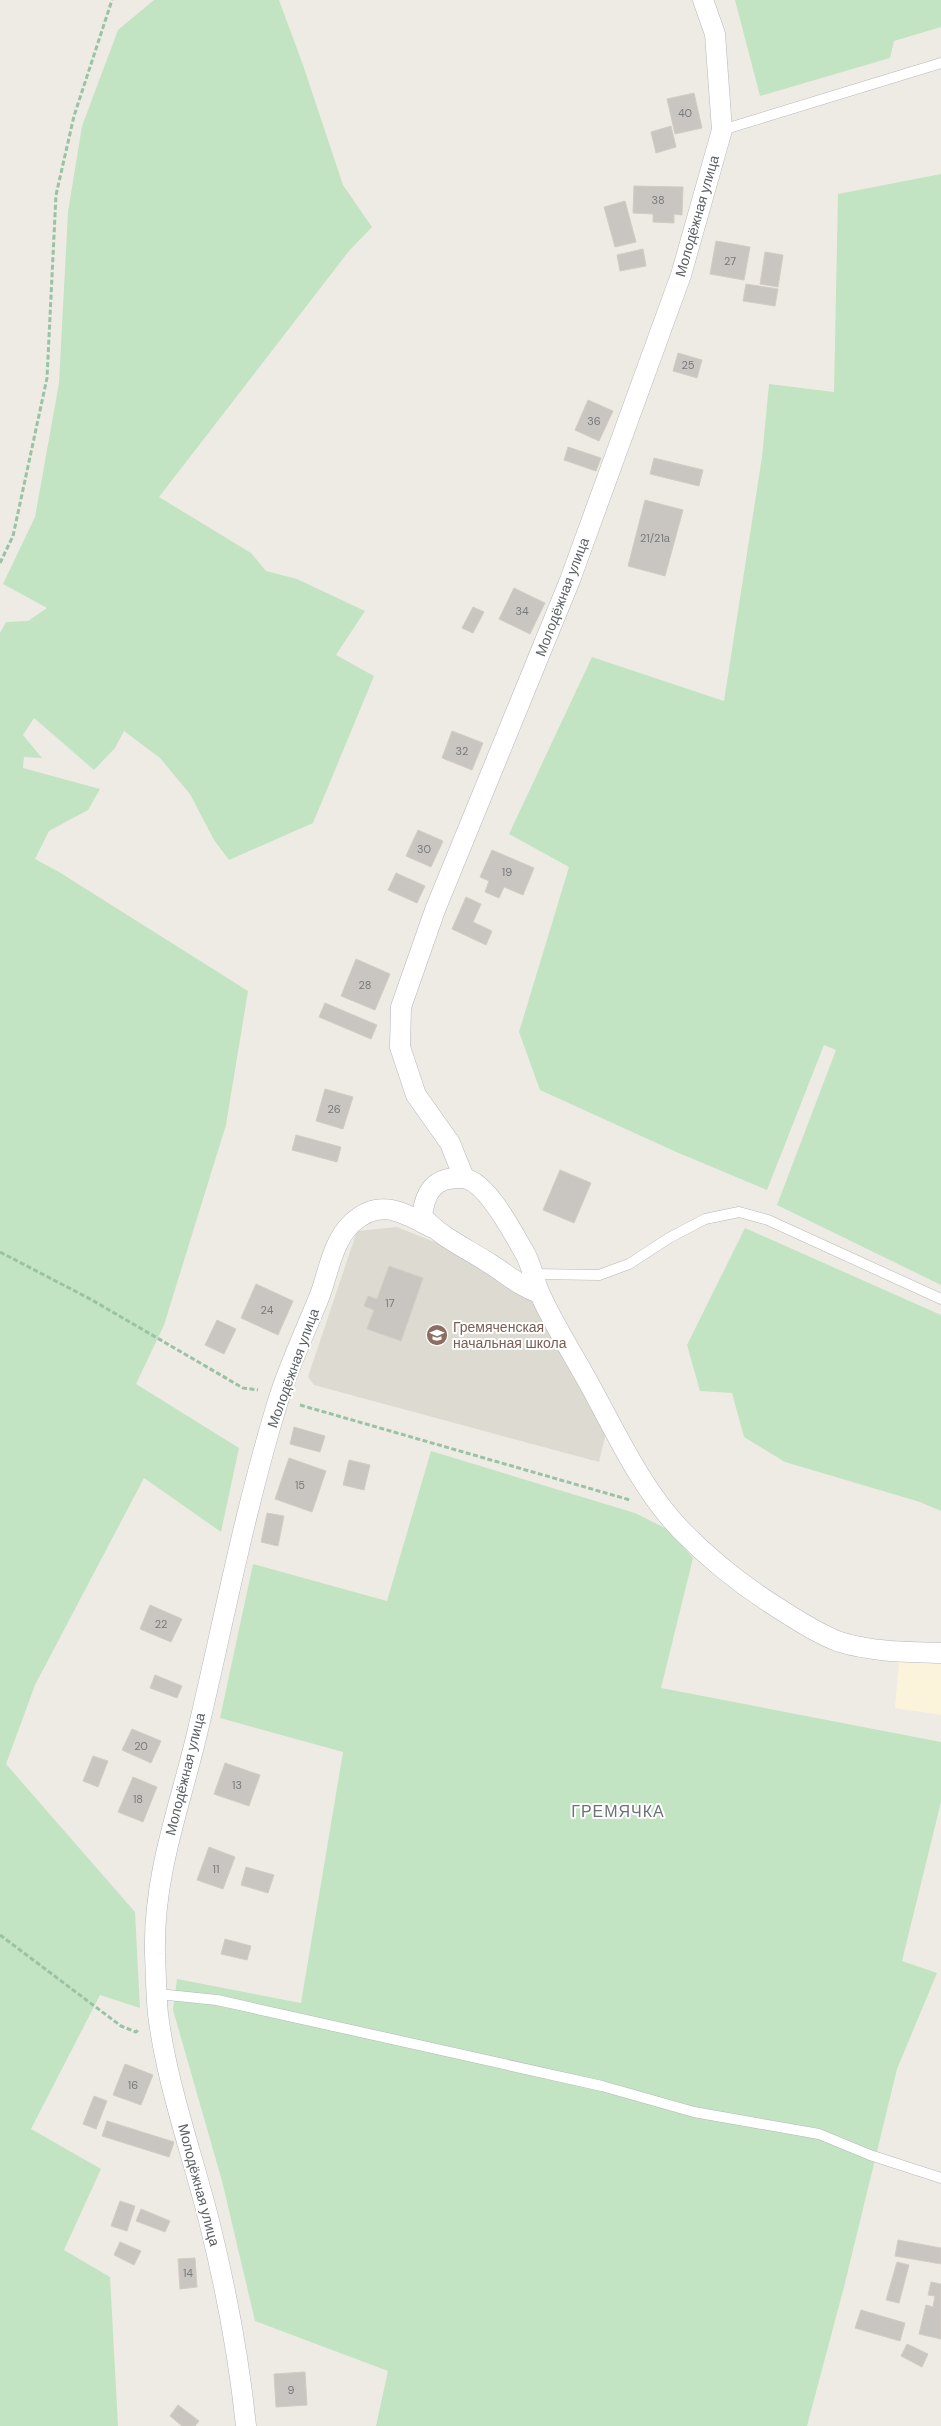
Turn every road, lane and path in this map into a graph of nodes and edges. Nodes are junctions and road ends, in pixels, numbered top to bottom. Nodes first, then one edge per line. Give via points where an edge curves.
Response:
1 (112, 0) edge
2 (703, 0) edge
3 (941, 64) edge
4 (722, 130) junction
5 (0, 562) edge
6 (464, 1178) junction
7 (431, 1227) junction
8 (0, 1252) edge
9 (536, 1283) junction
10 (941, 1299) edge
11 (279, 1398) junction
12 (660, 1504) junction
13 (941, 1653) edge
14 (0, 1935) edge
15 (158, 2004) junction
16 (941, 2178) edge
17 (246, 2426) edge

1 - 5 path via 74,116 56,195 47,378 13,536
2 - 4 street, Молодёжная улица via 715,34
3 - 4 lane
4 - 6 street, Молодёжная улица via 681,275 580,552 435,910 401,1007 400,1047 416,1095 450,1143
6 - 7 street via 448,1178 432,1187 424,1200 422,1216
6 - 9 street via 481,1187 502,1215 530,1260
7 - 9 street, Молодёжная улица via 523,1288
7 - 11 street, Молодёжная улица via 393,1208 372,1210 355,1220 345,1231
8 - 11 path via 92,1300 243,1388
9 - 10 lane via 599,1275 629,1264 705,1219 739,1212 768,1220
9 - 12 street via 634,1465
11 - 12 path via 642,1504
11 - 15 street, Молодёжная улица via 237,1550 157,1894 155,1951
12 - 13 street via 680,1529 720,1565 803,1623 840,1642 886,1650
14 - 15 path via 120,2026 136,2032
15 - 16 lane via 217,2000 602,2086 694,2112 819,2134
15 - 17 street, Молодёжная улица via 171,2080 213,2239 238,2357

